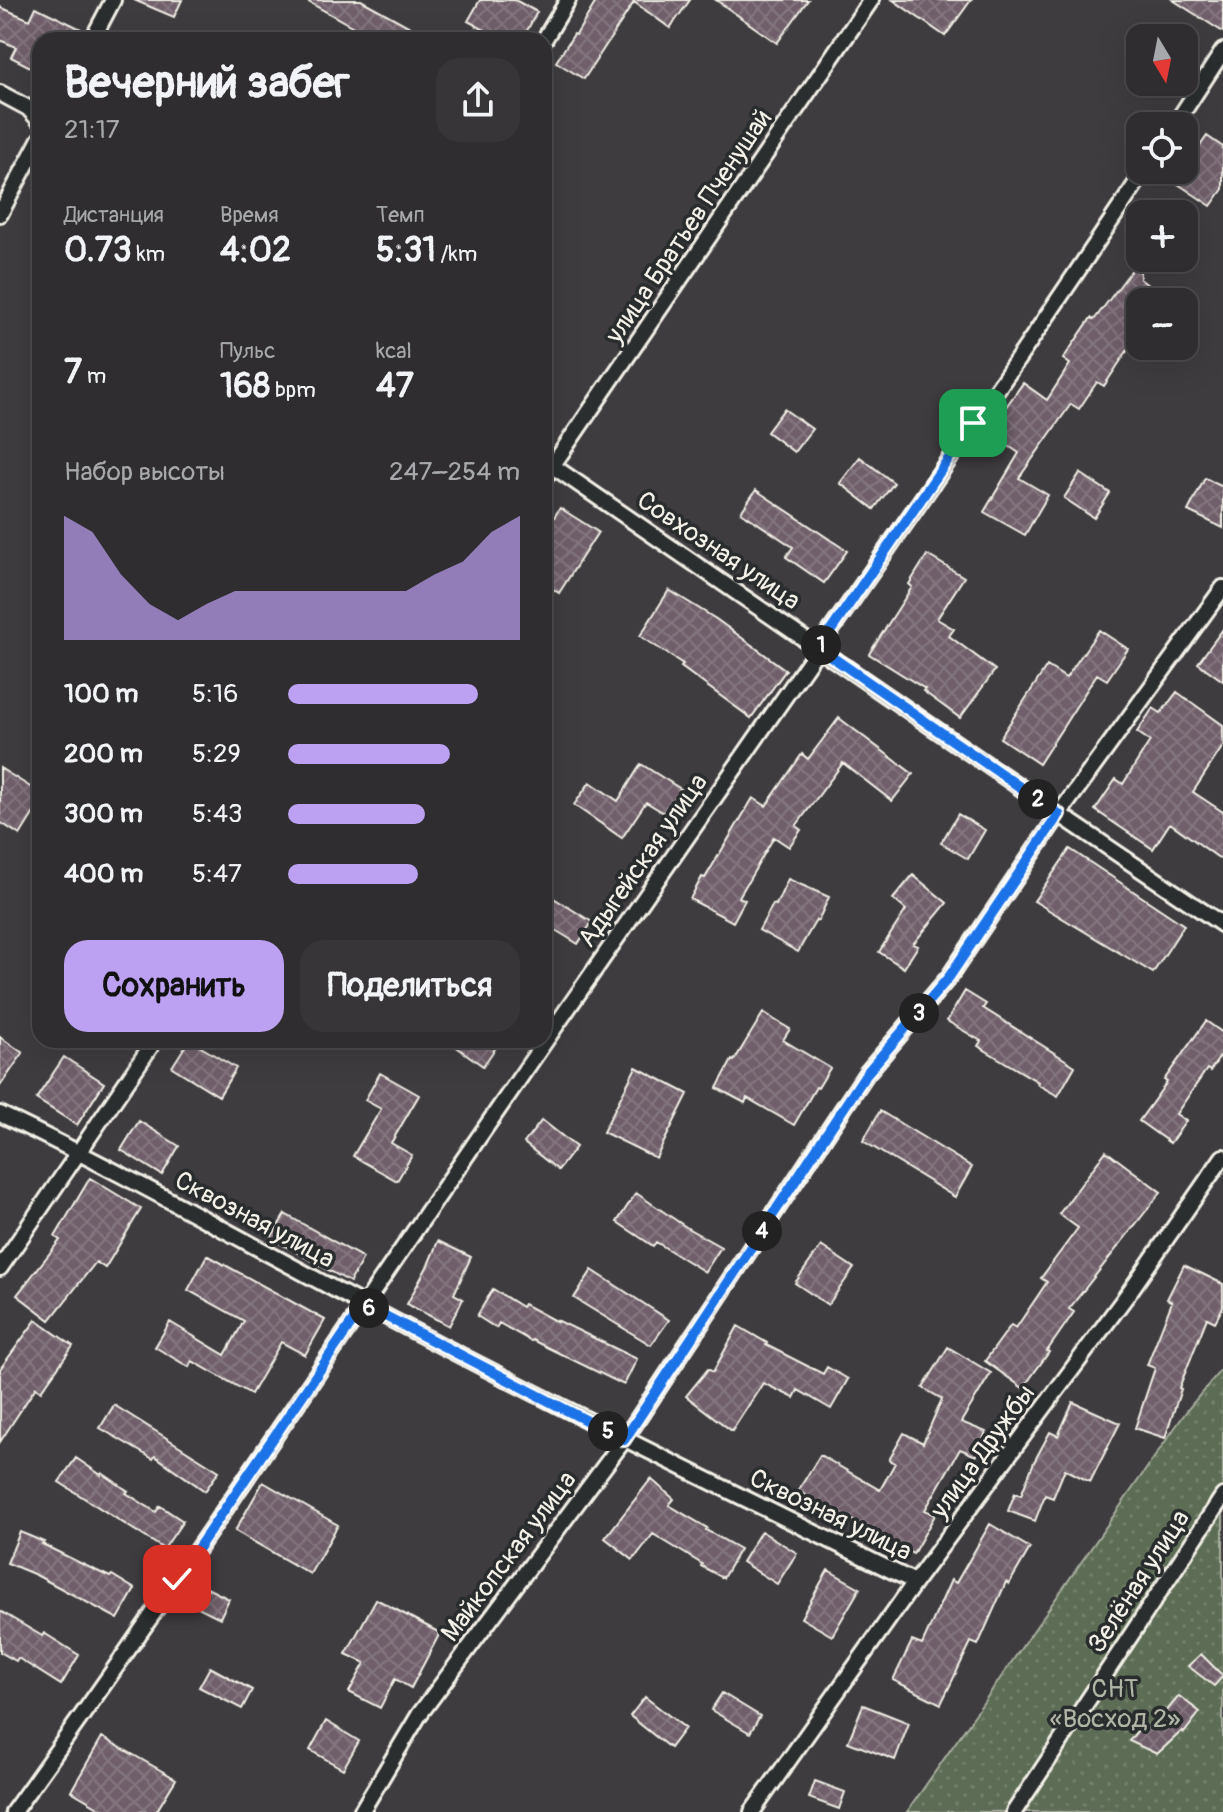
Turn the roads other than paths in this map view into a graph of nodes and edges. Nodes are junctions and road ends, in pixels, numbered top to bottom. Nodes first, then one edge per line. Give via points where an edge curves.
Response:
1 (113, 0) edge
2 (568, 0) edge
3 (871, 0) edge
4 (96, 32) edge
5 (549, 32) edge
6 (1223, 51) edge
7 (0, 93) edge
8 (32, 112) edge
9 (1183, 112) edge
10 (32, 154) edge
11 (1135, 184) edge
12 (0, 214) edge
13 (552, 461) edge
14 (552, 471) edge
15 (1223, 588) edge
16 (819, 648) junction
17 (1059, 814) junction
18 (1223, 925) edge
19 (552, 1032) edge
20 (150, 1048) edge
21 (541, 1048) edge
22 (0, 1114) edge
23 (79, 1151) junction
24 (1223, 1157) edge
25 (0, 1268) edge
26 (364, 1305) junction
27 (624, 1440) junction
28 (1223, 1496) edge
29 (915, 1582) junction
30 (13, 1812) edge
31 (361, 1812) edge
32 (752, 1812) edge
33 (1014, 1812) edge

1 - 4 street
2 - 5 street
3 - 13 street, улица Братьев Пченушай
6 - 9 street
7 - 8 street
10 - 12 street
11 - 16 street, Адыгейская улица
14 - 16 street, Совхозная улица
15 - 17 street, Майкопская улица
16 - 17 street, Совхозная улица
16 - 19 street, Адыгейская улица
17 - 18 street, Совхозная улица
17 - 27 street, Майкопская улица via 949,977 866,1074
20 - 23 street
21 - 26 street, Адыгейская улица
22 - 23 street, Сквозная улица
23 - 25 street
23 - 26 street, Сквозная улица
24 - 29 street, улица Дружбы
26 - 27 street, Сквозная улица
26 - 30 street, Адыгейская улица
27 - 29 street, Сквозная улица
27 - 31 street, Майкопская улица via 419,1715
28 - 33 street, Зелёная улица
29 - 32 street, улица Дружбы

